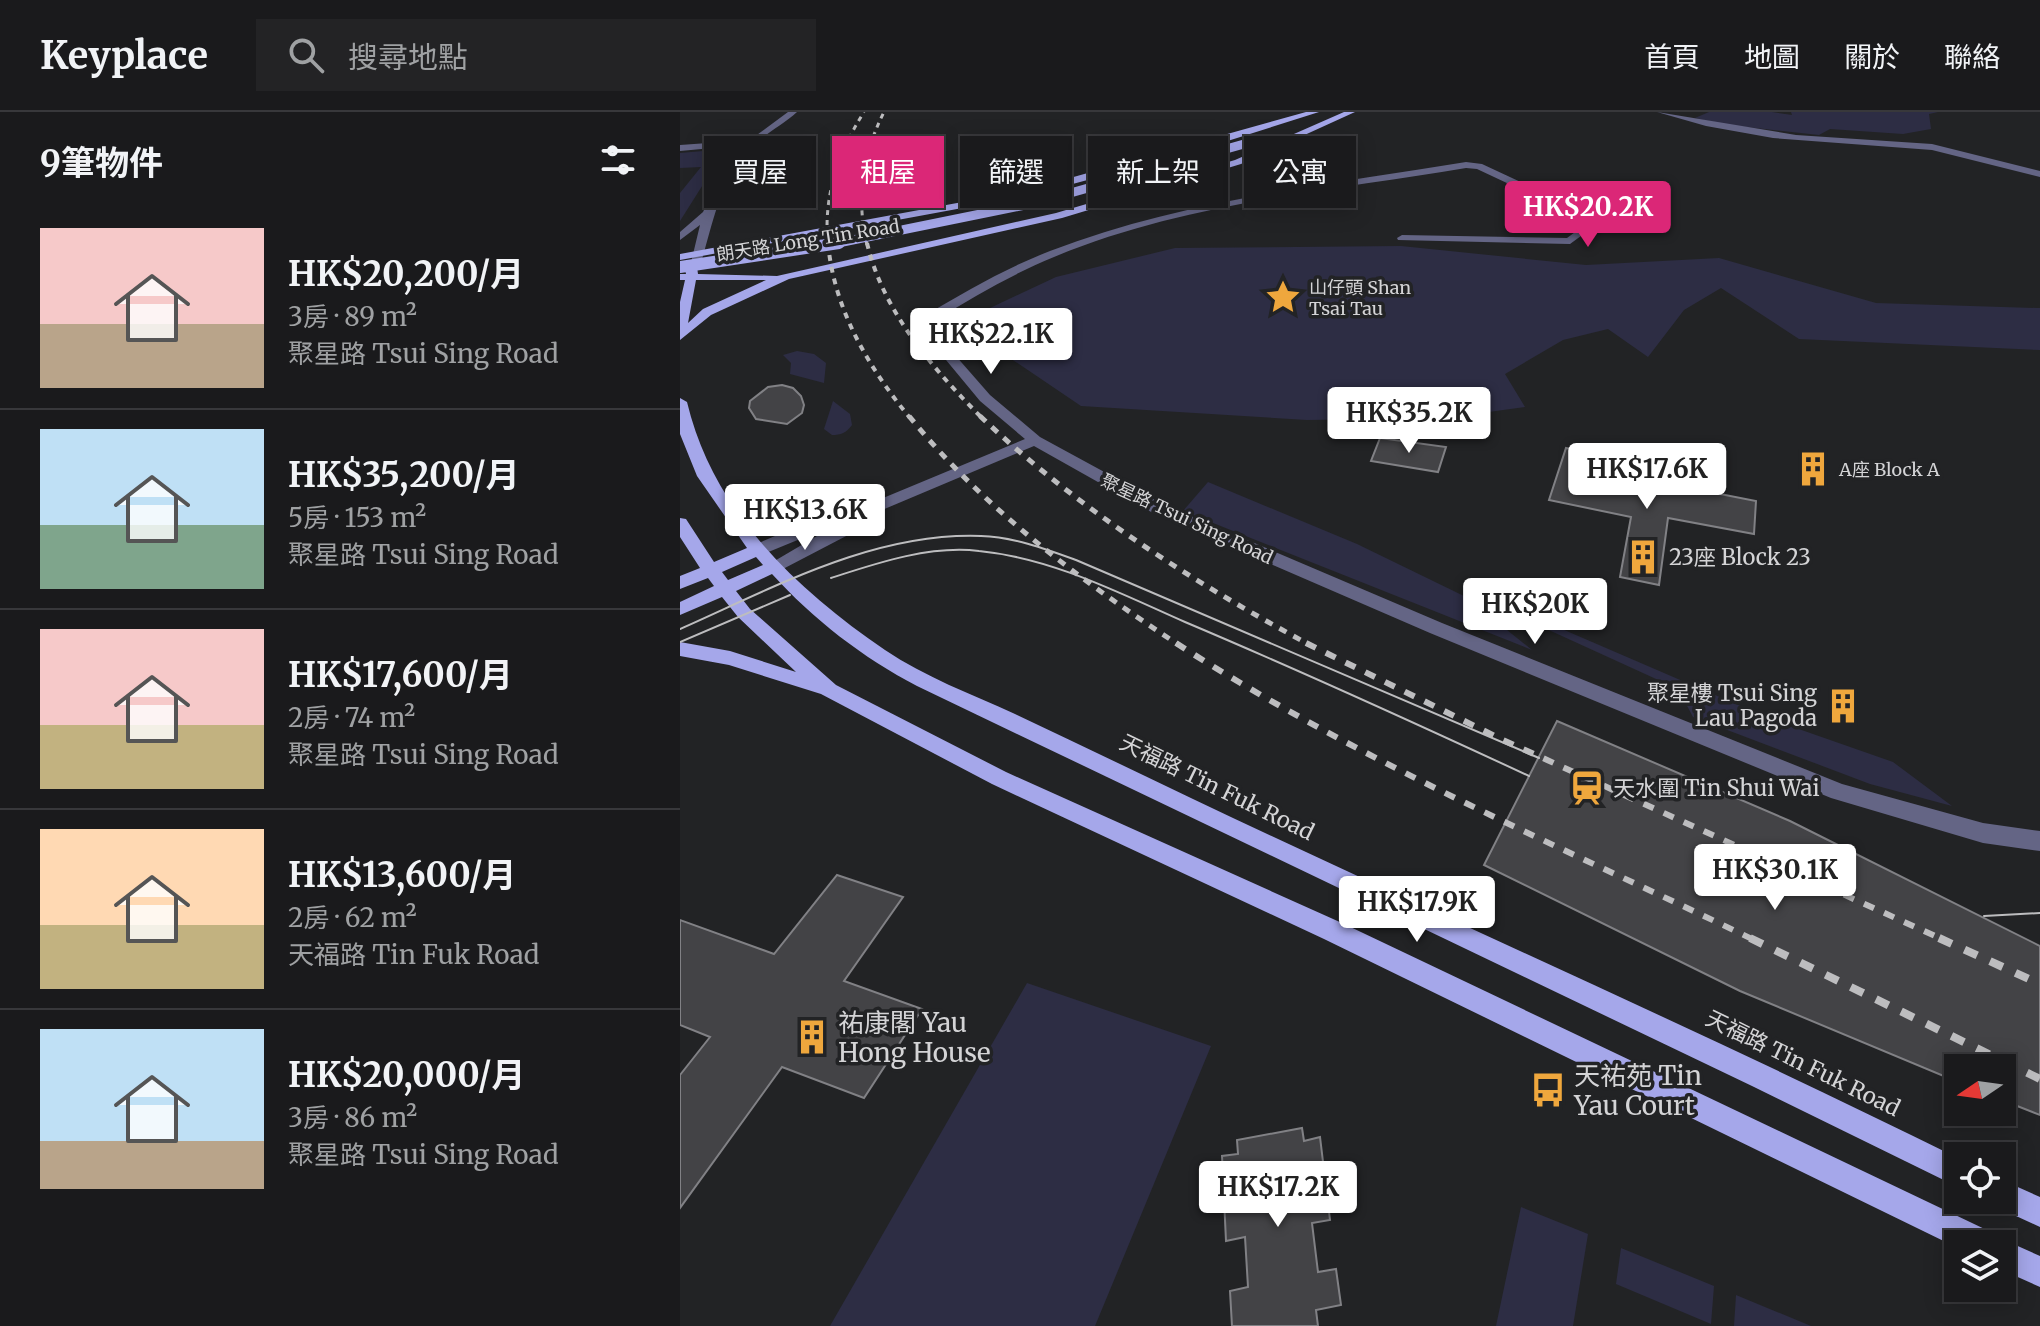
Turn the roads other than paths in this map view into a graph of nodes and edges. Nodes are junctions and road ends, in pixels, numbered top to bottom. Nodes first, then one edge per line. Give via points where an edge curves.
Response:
1 (793, 112) edge
2 (1315, 112) edge
3 (1322, 112) edge
4 (1351, 112) edge
5 (1665, 113) edge
6 (1321, 127) junction
7 (760, 136) edge
8 (704, 146) edge
9 (680, 148) edge
10 (2040, 174) edge
11 (710, 208) edge
12 (707, 214) junction
13 (680, 236) edge
14 (1402, 238) dead end
15 (698, 253) junction
16 (684, 272) edge
17 (785, 276) junction
18 (680, 333) edge
19 (680, 402) edge
20 (1035, 440) junction
21 (680, 523) edge
22 (768, 558) junction
23 (712, 570) junction
24 (680, 583) edge
25 (726, 589) junction
26 (680, 609) edge
27 (680, 649) edge
28 (829, 690) junction
29 (2040, 841) edge
30 (1944, 1166) edge
31 (2016, 1201) edge
32 (2040, 1212) edge
33 (1953, 1230) edge
34 (2016, 1261) edge
35 (2040, 1272) edge

1 - 7 street
2 - 15 main road via 1028,193
3 - 16 main road, 朗天路 Long Tin Road, bridge via 1244,144 1122,182 991,214
4 - 6 main road, 朗天路 Long Tin Road
5 - 10 street via 1786,137 1961,151
6 - 16 main road, 朗天路 Long Tin Road via 1199,168 961,229 822,255
6 - 17 main road via 1238,162 1086,208
8 - 9 street
11 - 12 street
12 - 13 street
12 - 15 street
14 - 20 street, 聚星路 Tsui Sing Road via 1570,241 1591,225 1594,213 1466,165 1251,198 1127,230 1005,273 930,318 928,331 985,398
15 - 16 street
16 - 17 main road
16 - 18 main road
17 - 18 main road via 707,312
19 - 22 main road, 天福路 Tin Fuk Road via 702,468
20 - 22 street via 849,518 844,530
20 - 29 street, 聚星路 Tsui Sing Road via 1172,515 1766,763 1913,814 1983,833
21 - 23 main road
22 - 23 main road
22 - 25 main road
22 - 30 main road, 天福路 Tin Fuk Road via 807,600 883,658
23 - 24 main road
23 - 25 main road
25 - 26 main road
25 - 28 main road via 744,613
27 - 28 main road via 730,658
28 - 33 main road via 999,778 1333,931
31 - 32 main road
34 - 35 main road

